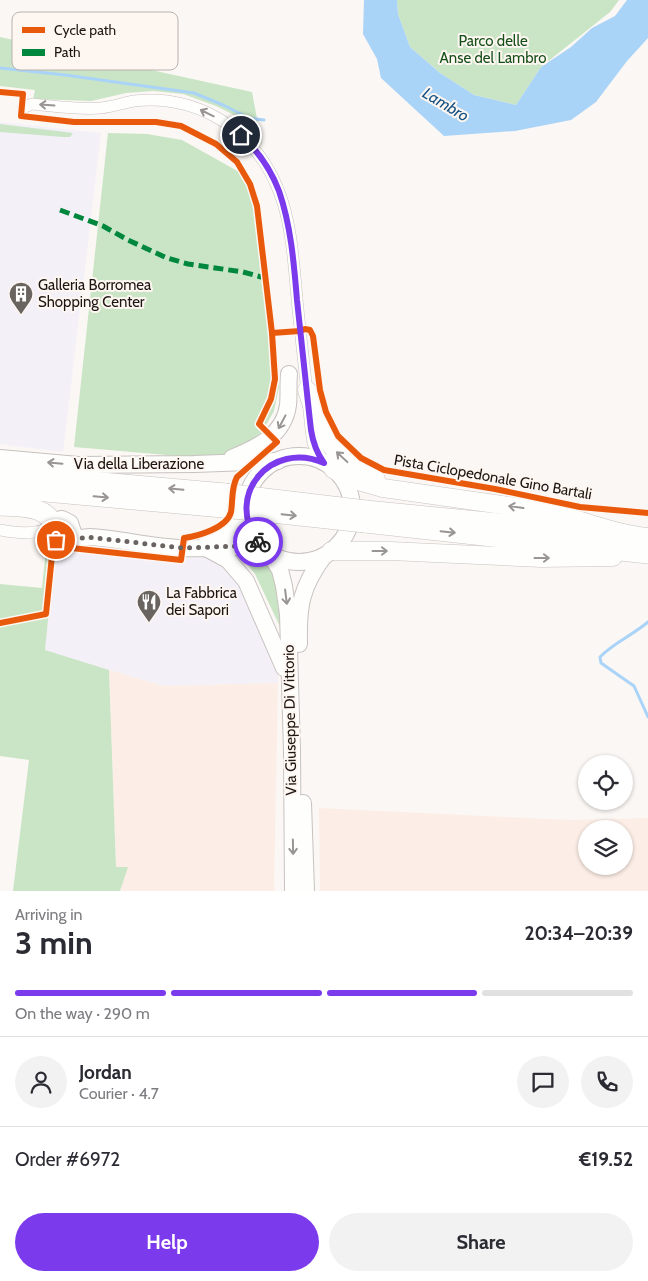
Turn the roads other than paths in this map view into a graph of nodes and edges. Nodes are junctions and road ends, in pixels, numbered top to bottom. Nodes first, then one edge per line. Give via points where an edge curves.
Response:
1 (23, 108) dead end
2 (289, 374) dead end
3 (307, 390) junction
4 (0, 458) edge
5 (278, 461) junction
6 (221, 463) junction
7 (328, 466) junction
8 (0, 474) edge
9 (0, 488) edge
10 (452, 499) junction
11 (224, 500) junction
12 (0, 506) edge
13 (246, 512) junction
14 (365, 516) junction
15 (60, 530) junction
16 (6, 531) edge
17 (640, 537) edge
18 (198, 548) junction
19 (266, 550) junction
20 (328, 554) junction
21 (648, 555) edge
22 (289, 681) junction
23 (293, 891) edge
24 (306, 891) edge

3 -> 1 street via 285,212 272,175 253,146 229,123 183,104 151,100 101,108 32,104
2 -> 6 main road via 288,406 279,428 257,447
3 - 7 street via 313,443
10 -> 3 main road via 390,484 349,463 320,429
6 -> 4 main road, Via della Liberazione via 78,465
5 - 6 main road, Via della Liberazione
5 - 7 main road via 308,457
5 - 13 main road via 266,468 253,483
7 - 10 main road via 369,485
7 - 20 main road via 342,478 348,490 352,516 345,535
11 -> 8 highway
9 -> 11 highway
17 -> 10 main road via 562,515
11 - 14 highway, bridge
12 - 15 highway via 40,511
13 - 18 main road via 234,530
13 - 19 main road via 253,535
14 - 17 highway
14 -> 21 highway
15 - 16 street
15 - 18 main road via 87,537
18 - 19 main road via 241,546
18 - 22 main road via 228,560 246,581
19 - 20 main road via 295,562 310,561
19 -> 22 main road, Via Giuseppe Di Vittorio via 280,570 284,586 288,614
20 -> 21 main road via 390,551 541,558
20 - 24 main road, Via Giuseppe Di Vittorio via 307,582 298,630
22 -> 23 main road, Via Giuseppe Di Vittorio

